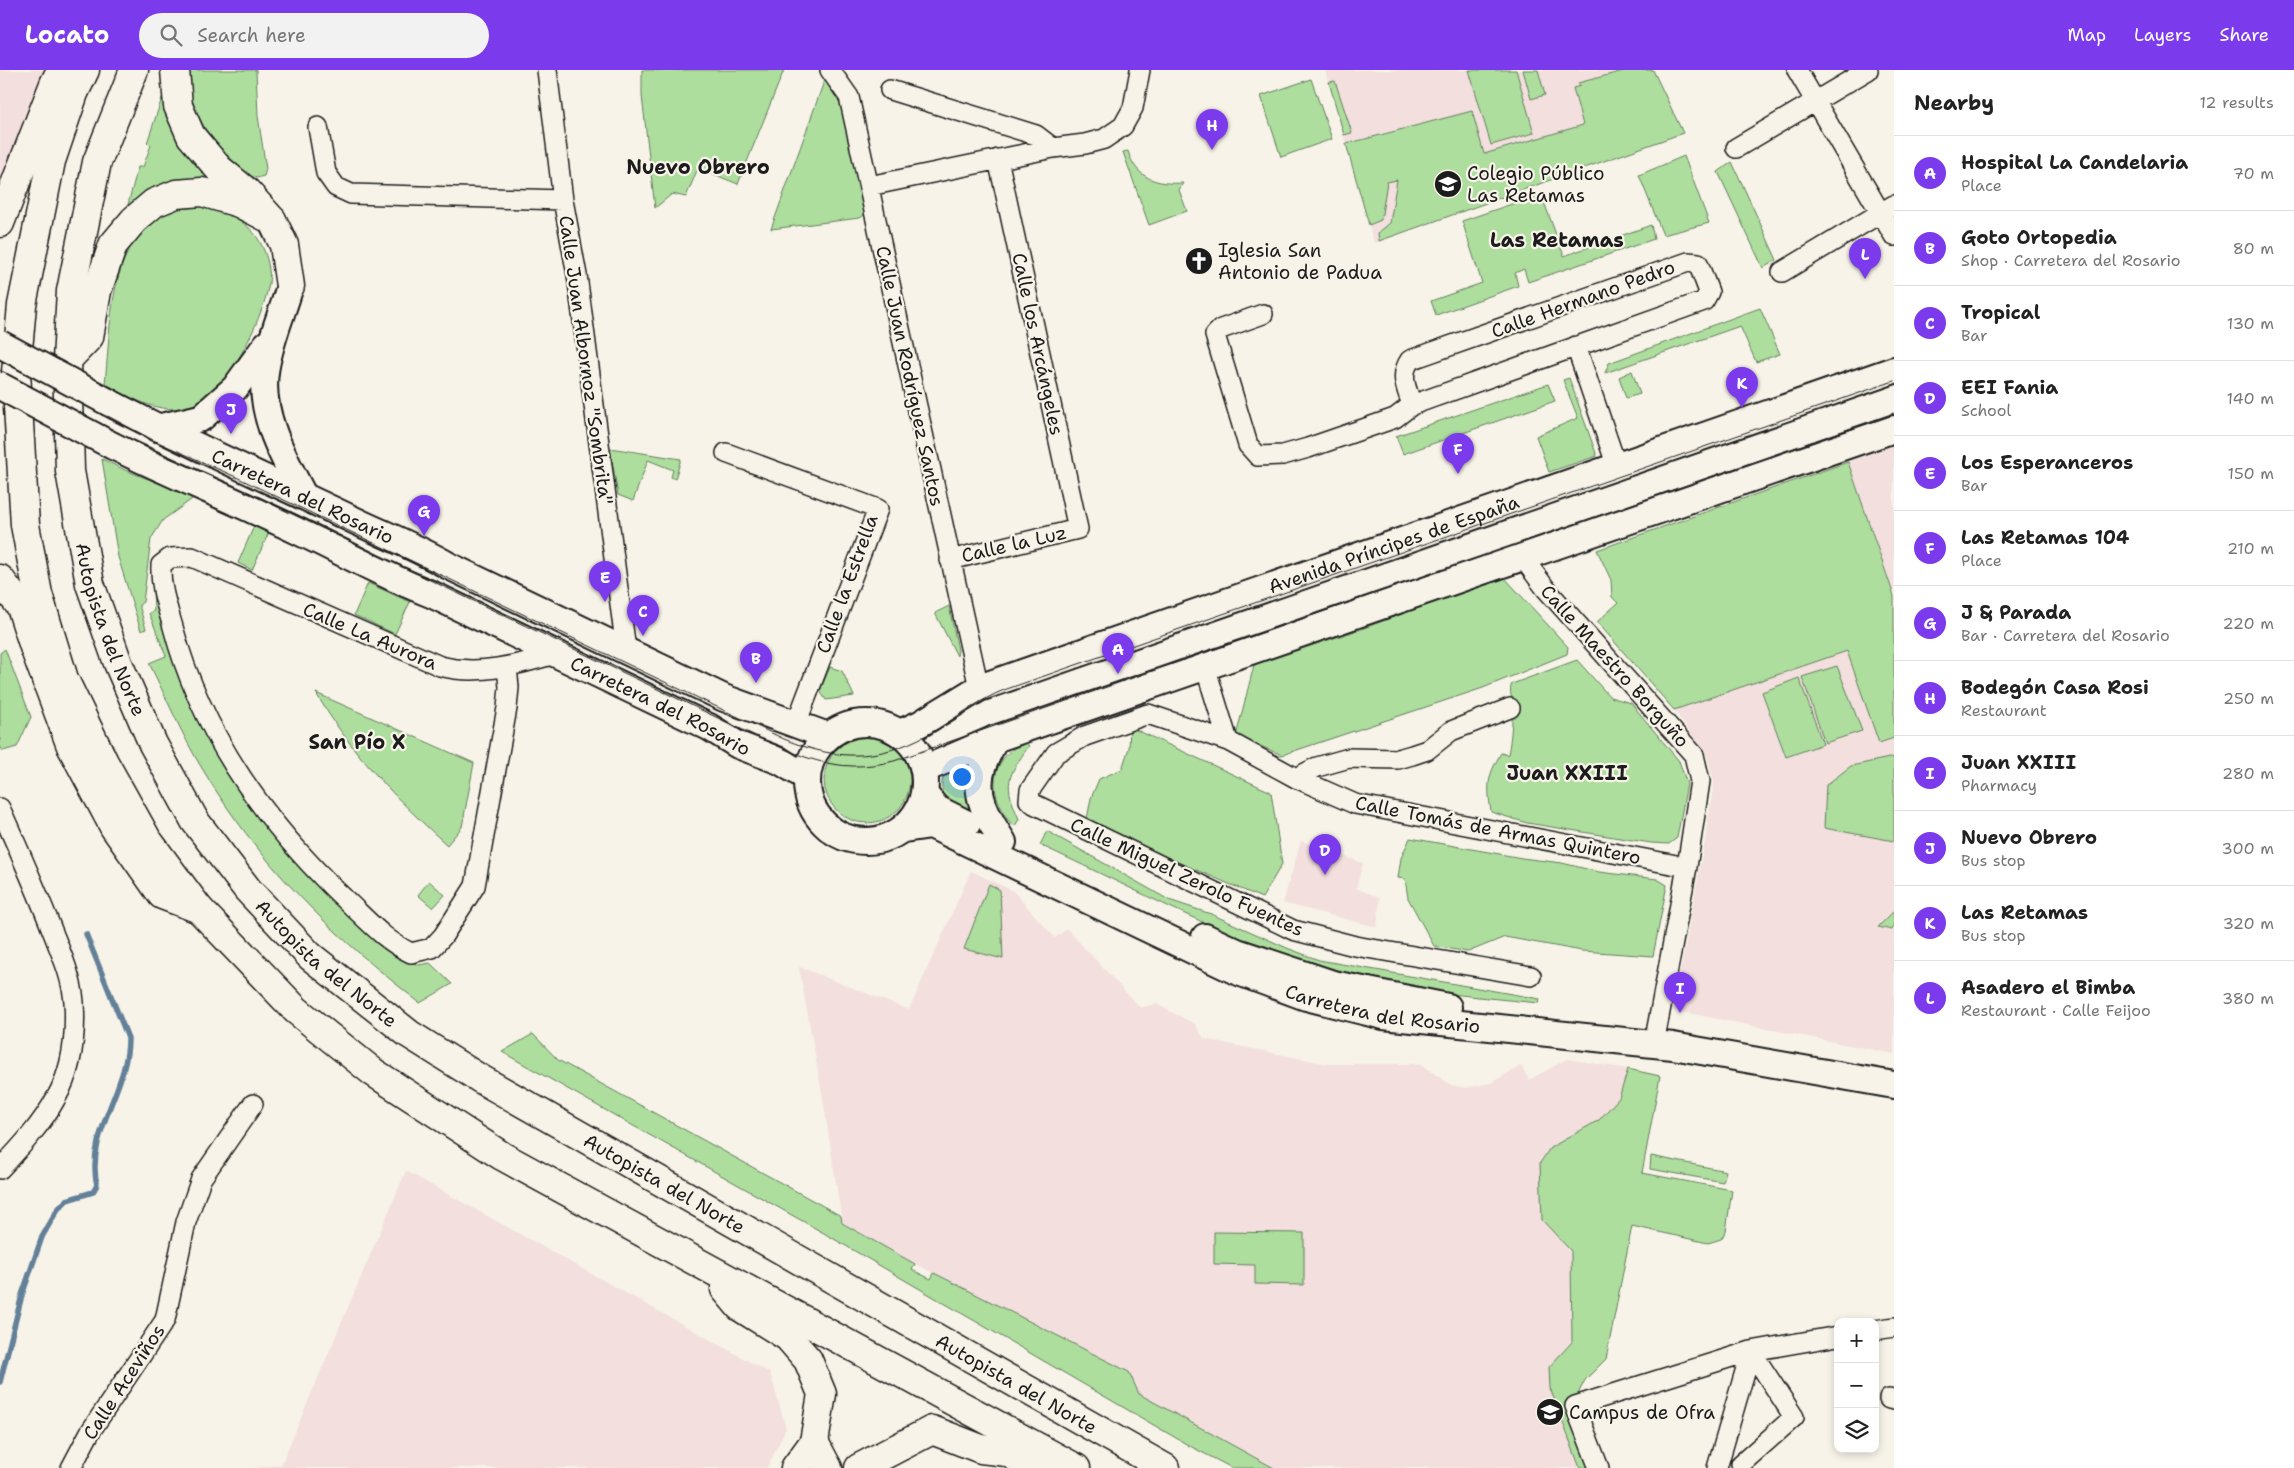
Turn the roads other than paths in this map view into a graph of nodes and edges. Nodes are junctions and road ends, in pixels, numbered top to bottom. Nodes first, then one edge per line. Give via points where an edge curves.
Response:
1 (61, 70) edge
2 (85, 70) edge
3 (134, 70) edge
4 (175, 70) edge
5 (547, 70) edge
6 (830, 70) edge
7 (1140, 70) edge
8 (1797, 70) edge
9 (1868, 70) edge
10 (890, 90) dead end
11 (1815, 101) junction
12 (318, 127) dead end
13 (1053, 148) junction
14 (1736, 148) dead end
15 (998, 159) junction
16 (869, 186) junction
17 (563, 200) junction
18 (1887, 209) edge
19 (272, 220) junction
20 (0, 223) edge
21 (1894, 236) edge
22 (1782, 272) dead end
23 (290, 286) joint
24 (1263, 314) dead end
25 (275, 332) junction
26 (0, 344) edge
27 (1576, 346) junction
28 (67, 360) junction
29 (1894, 370) edge
30 (8, 379) edge
31 (1412, 405) junction
32 (0, 427) edge
33 (157, 428) junction
34 (1894, 429) edge
35 (726, 453) dead end
36 (1617, 467) junction
37 (303, 495) junction
38 (1078, 529) joint
39 (1523, 558) junction
40 (950, 560) junction
41 (0, 579) edge
42 (626, 650) junction
43 (555, 654) junction
44 (1205, 666) junction
45 (507, 667) junction
46 (979, 688) junction
47 (1510, 708) dead end
48 (1148, 714) joint
49 (796, 724) junction
50 (900, 733) junction
51 (828, 736) junction
52 (995, 739) junction
53 (1228, 740) junction
54 (806, 777) junction
55 (1296, 778) junction
56 (925, 782) junction
57 (0, 808) edge
58 (904, 829) junction
59 (1003, 842) junction
60 (1687, 867) junction
61 (198, 909) junction
62 (1531, 976) dead end
63 (1655, 1036) junction
64 (1894, 1070) edge
65 (1894, 1086) edge
66 (253, 1104) dead end
67 (0, 1169) edge
68 (706, 1267) junction
69 (1894, 1327) edge
70 (1879, 1329) edge
71 (1834, 1337) edge
72 (1751, 1351) junction
73 (814, 1442) junction
74 (1740, 1464) dead end
75 (865, 1466) edge
76 (71, 1468) edge
77 (795, 1468) edge
78 (828, 1468) edge
79 (1034, 1468) edge
80 (1076, 1468) edge
81 (1166, 1468) edge
82 (1599, 1468) edge
83 (1717, 1468) edge

1 - 20 highway
2 - 30 highway via 51,161
3 - 28 highway, Autopista del Norte via 97,162 70,291
4 - 19 highway via 178,106 191,136 219,169 247,192
5 - 17 street, Calle Juan Albornoz "Sombrita"
6 - 16 street, Calle Juan Rodríguez Santos via 849,97
7 - 13 street via 1133,108 1123,126 1098,141
8 - 11 street
9 - 11 street
10 - 13 street via 1036,136
11 - 14 street
11 - 18 street
12 - 17 street via 326,173 336,187 351,194
13 - 15 street
15 - 16 street
15 - 38 street, Calle los Arcángeles
16 - 40 street, Calle Juan Rodríguez Santos
17 - 42 street, Calle Juan Albornoz "Sombrita"
18 - 21 street
18 - 22 street
19 - 23 highway via 284,245
19 - 28 highway via 239,202 202,192 176,194 154,203 112,245 97,291 89,337
23 - 25 main road
24 - 31 street, Calle Hermano Pedro via 1221,329 1214,335 1248,445 1258,456 1283,455 1308,448 1395,418
25 - 33 main road via 235,388 201,418
25 - 37 main road via 265,372 265,404 282,456
26 - 33 main road, Carretera del Rosario, bridge
27 - 31 street, Calle Hermano Pedro
27 - 31 street, Calle Hermano Pedro via 1704,301 1708,292 1698,263 1688,262 1410,360 1405,367 1404,381
27 - 36 street
28 - 81 highway, Autopista del Norte via 72,480 90,584 118,663 153,744 195,821 248,890 310,956 409,1034 480,1078
29 - 36 main road, Avenida Príncipes de España
30 - 32 highway
30 - 43 main road, Carretera del Rosario, bridge via 112,446 299,531
30 - 61 highway via 25,525 38,594 64,679 104,762 147,839
33 - 37 main road, Carretera del Rosario
34 - 39 main road
35 - 49 street, Calle la Estrella via 878,509
36 - 46 main road, Avenida Príncipes de España
37 - 42 main road, Carretera del Rosario
38 - 40 street, Calle la Luz
39 - 44 main road
39 - 60 street, Calle Maestro Borguño via 1546,589 1694,755 1700,780
40 - 46 street, Calle Juan Rodríguez Santos
41 - 61 highway via 22,607 71,746 114,827 162,895
42 - 49 main road, Carretera del Rosario via 724,698
43 - 45 street, Calle La Aurora
43 - 54 main road, Carretera del Rosario via 709,727 738,746 780,761
44 - 52 main road
44 - 53 street
45 - 45 street, Calle La Aurora via 458,671 440,666 192,557 170,558 161,565 160,582 182,661 241,777 280,832 325,880 392,943 411,953 432,948 475,886 507,708
46 - 50 main road, Avenida Príncipes de España
47 - 55 street via 1452,731 1427,750 1412,755 1398,759 1349,758 1317,767
48 - 53 street, Calle Tomás de Armas Quintero
48 - 62 street, Calle Miguel Zerolo Fuentes via 1085,736 1056,753 1030,790 1029,800 1293,930 1355,946
49 - 51 main road, Carretera del Rosario
50 - 51 main road via 880,724 858,723
50 - 56 main road via 911,743
51 - 54 main road via 816,750
52 - 56 main road
52 - 59 main road via 982,769 979,789 985,814
53 - 55 street, Calle Tomás de Armas Quintero
54 - 58 main road via 816,814 835,834 860,842 886,839
55 - 60 street, Calle Tomás de Armas Quintero via 1354,804
56 - 58 main road via 918,813
56 - 59 main road, Carretera del Rosario via 937,809
57 - 67 street via 67,967 74,1001 68,1068 56,1098 32,1133
58 - 63 main road, Carretera del Rosario via 931,825 1236,971 1306,997 1384,1016
59 - 63 main road, Carretera del Rosario via 1237,952 1333,984 1449,1007
60 - 63 street, Calle Maestro Borguño
61 - 68 highway via 296,1010 373,1072 502,1156
63 - 64 main road, Carretera del Rosario
63 - 65 main road, Carretera del Rosario via 1683,1047
66 - 76 street, Calle Aceviños via 202,1180 186,1222 165,1320 90,1432
68 - 73 highway via 740,1306 788,1337 808,1360 822,1394
68 - 80 highway
69 - 70 street
71 - 72 street
72 - 74 street via 1794,1417
72 - 82 street via 1575,1406
72 - 83 street
73 - 77 highway
73 - 78 highway
75 - 79 highway via 932,1430 981,1448 1007,1452

